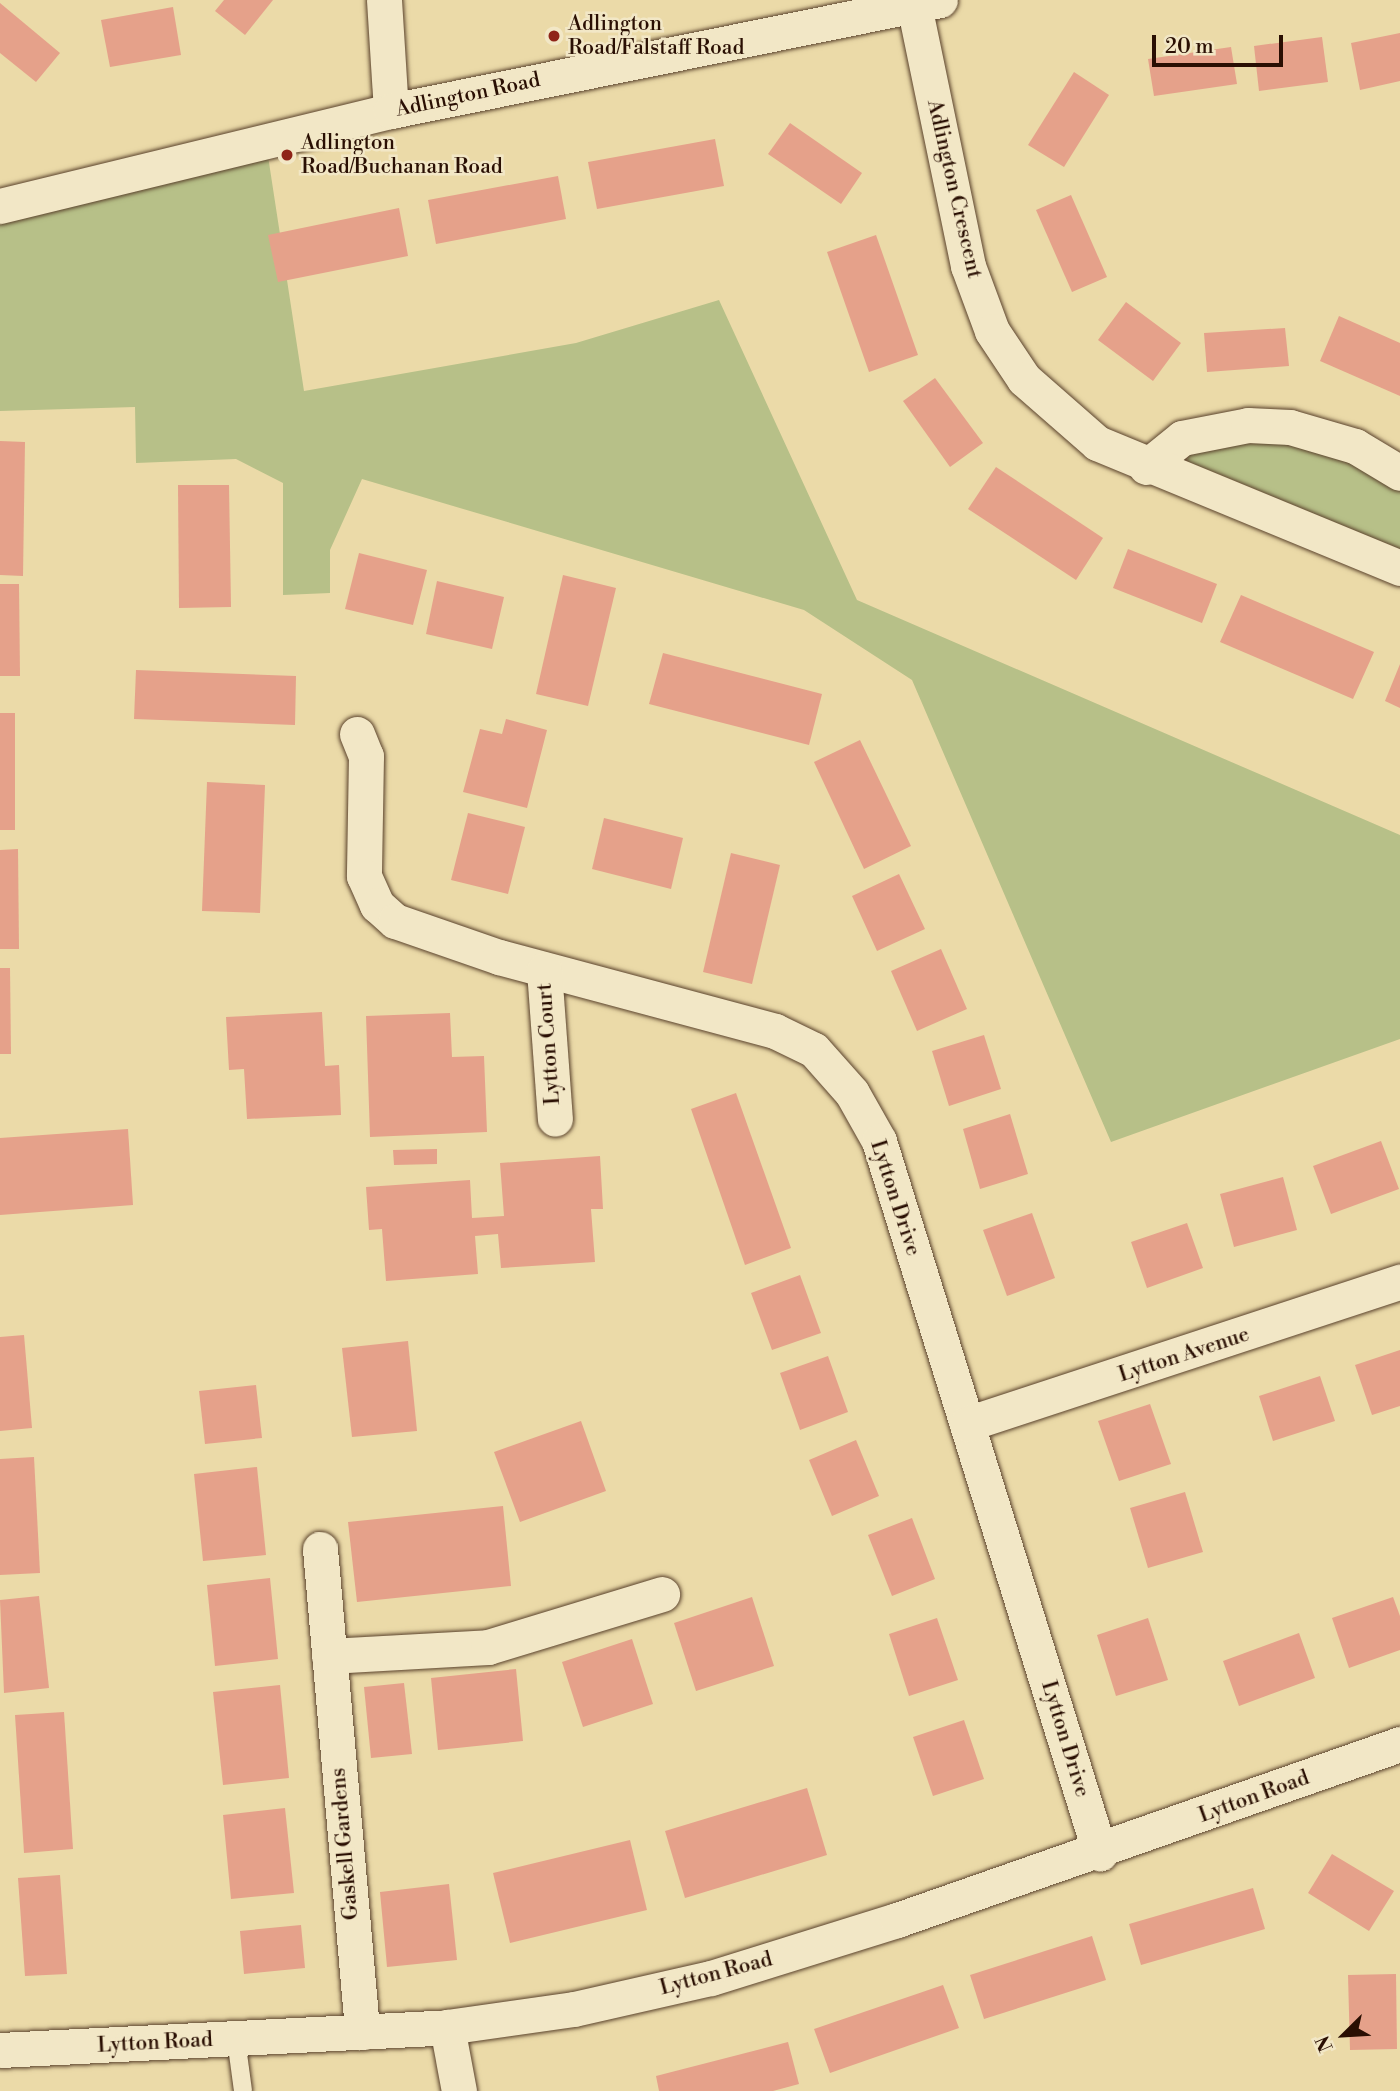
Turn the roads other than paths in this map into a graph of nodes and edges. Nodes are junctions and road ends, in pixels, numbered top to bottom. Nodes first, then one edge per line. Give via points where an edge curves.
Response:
1 (384, 0) edge
2 (927, 2) edge
3 (391, 111) junction
4 (0, 206) edge
5 (1146, 467) junction
6 (1400, 473) edge
7 (1400, 568) edge
8 (357, 734) dead end
9 (544, 970) junction
10 (555, 1119) dead end
11 (1400, 1282) edge
12 (967, 1424) junction
13 (320, 1549) dead end
14 (662, 1594) dead end
15 (329, 1656) junction
16 (1400, 1744) edge
17 (1100, 1853) junction
18 (447, 2027) junction
19 (362, 2032) junction
20 (236, 2039) junction
21 (0, 2050) edge
22 (243, 2091) edge
23 (459, 2091) edge

1 - 3 street
2 - 3 street, Adlington Road
2 - 5 street, Adlington Crescent via 968,266 992,331 1024,379 1058,414 1097,443
3 - 4 street, Adlington Road
5 - 6 street via 1182,438 1248,425 1290,427 1355,446
5 - 7 street, Adlington Crescent
8 - 9 street, Lytton Drive via 366,757 364,876 377,905 426,936
9 - 10 street, Lytton Court
9 - 12 street, Lytton Drive via 735,1019 814,1050 852,1093 879,1141
11 - 12 street, Lytton Avenue
12 - 17 street, Lytton Drive
13 - 15 street, Gaskell Gardens
14 - 15 street via 488,1647
15 - 19 street, Gaskell Gardens
16 - 17 street, Lytton Road
17 - 18 street, Lytton Road via 711,1978 574,2009
18 - 19 street, Lytton Road
18 - 23 street
19 - 20 street, Lytton Road
20 - 21 street, Lytton Road
20 - 22 lane

